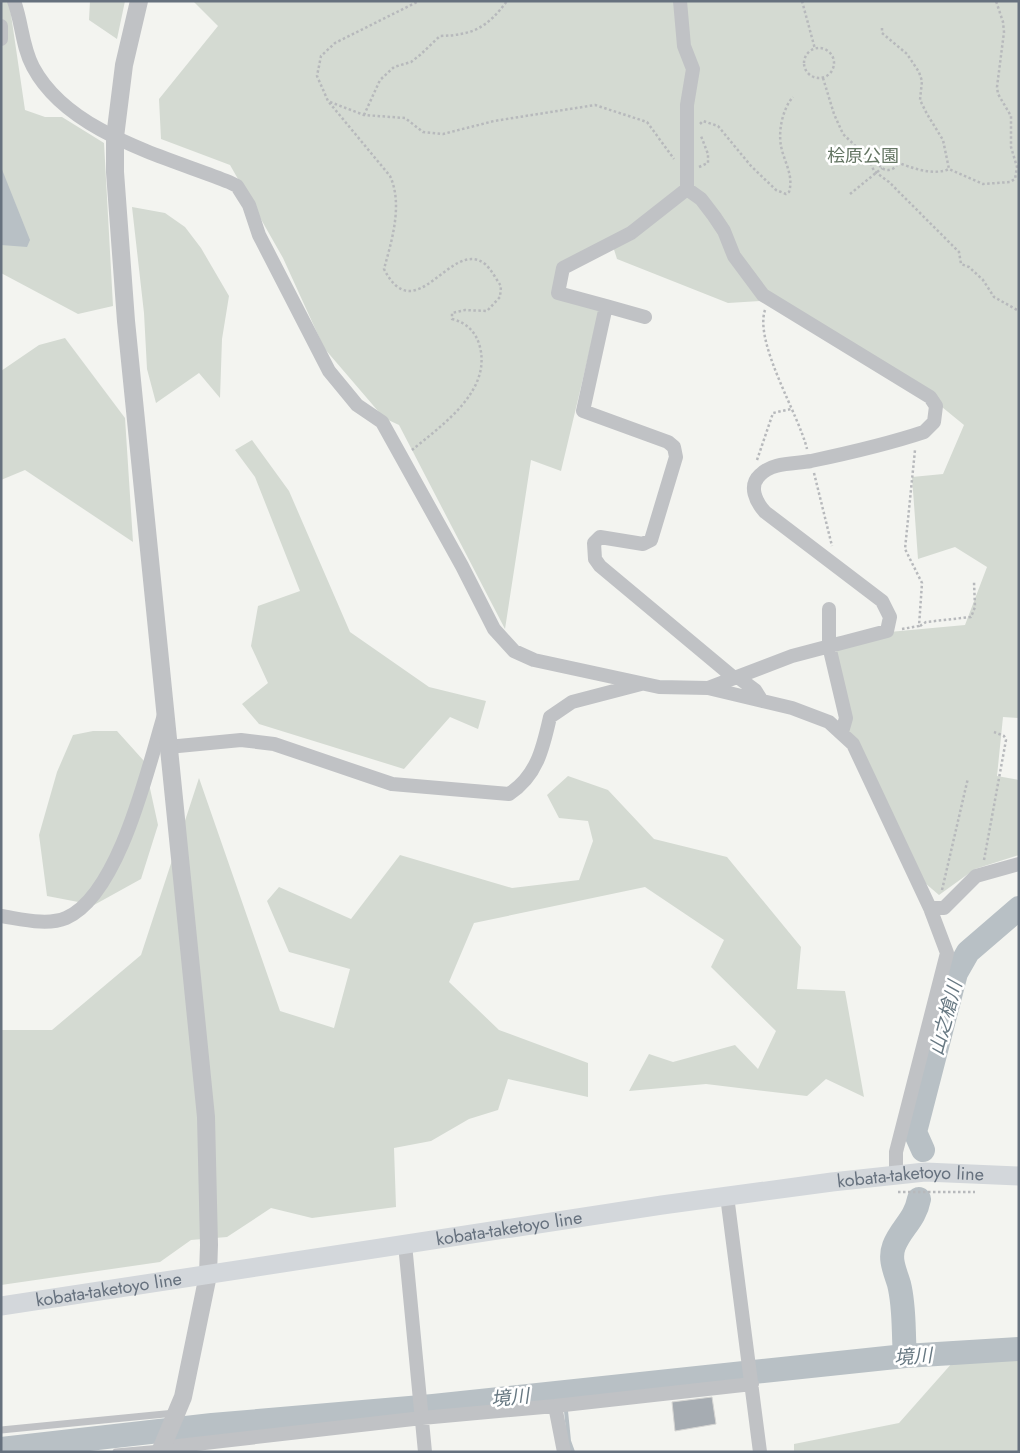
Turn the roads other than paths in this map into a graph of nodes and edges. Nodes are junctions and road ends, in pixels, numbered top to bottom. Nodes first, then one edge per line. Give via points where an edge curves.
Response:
1 (14, 1) edge
2 (139, 1) edge
3 (680, 1) edge
4 (1, 26) edge
5 (1, 39) edge
6 (115, 138) junction
7 (687, 190) junction
8 (606, 306) junction
9 (645, 317) dead end
10 (829, 609) dead end
11 (829, 646) junction
12 (736, 677) junction
13 (644, 684) junction
14 (708, 688) junction
15 (762, 701) junction
16 (166, 707) junction
17 (842, 732) junction
18 (168, 748) junction
19 (1019, 864) edge
20 (930, 908) junction
21 (1, 916) edge
22 (896, 1175) junction
23 (1019, 1176) edge
24 (727, 1196) junction
25 (405, 1244) junction
26 (208, 1275) junction
27 (1, 1306) edge
28 (752, 1383) junction
29 (555, 1406) junction
30 (176, 1413) junction
31 (422, 1418) junction
32 (1, 1430) edge
33 (194, 1448) edge
34 (160, 1450) edge
35 (116, 1452) edge
36 (425, 1452) edge
37 (564, 1452) edge
38 (760, 1452) edge

1 - 6 street via 32,66 50,93
2 - 6 street via 124,65
3 - 7 street via 684,46 693,69 687,105
4 - 5 street
6 - 13 street via 236,186 329,371 357,405 382,422 494,629 514,651 534,660
6 - 16 street via 126,321
7 - 8 street via 631,233 563,268 558,293
7 - 11 street via 701,199 714,216 734,256 763,295 930,397 936,406 934,422 924,432 811,461 769,468 755,483 757,503 765,512 882,601 890,617 888,631
8 - 9 street
8 - 12 street via 583,411 668,442 674,447 676,457 651,540 643,544 600,537 592,548 595,559
10 - 11 street
11 - 12 street
11 - 17 street via 845,705
12 - 14 street
12 - 15 street via 754,690
13 - 14 street
13 - 18 street via 572,702 550,717 541,754 523,785 509,794 392,784 274,744 241,740
14 - 15 street
15 - 17 street via 812,714
16 - 18 street
16 - 21 street via 122,847 81,909 64,919 40,922
17 - 20 street via 853,744
18 - 26 street via 206,1117
19 - 20 street via 984,874 971,881 944,908
20 - 22 street via 947,954 896,1152
22 - 23 main road, kobata-taketoyo line via 926,1172
22 - 24 main road, kobata-taketoyo line
24 - 25 main road, kobata-taketoyo line
24 - 28 street
25 - 26 main road, kobata-taketoyo line
25 - 31 street
26 - 27 main road, kobata-taketoyo line
26 - 30 street via 183,1397
28 - 29 street
28 - 38 street
29 - 31 street
29 - 37 street
30 - 32 lane
30 - 34 street
31 - 33 street
31 - 36 street
33 - 34 street
34 - 35 lane

